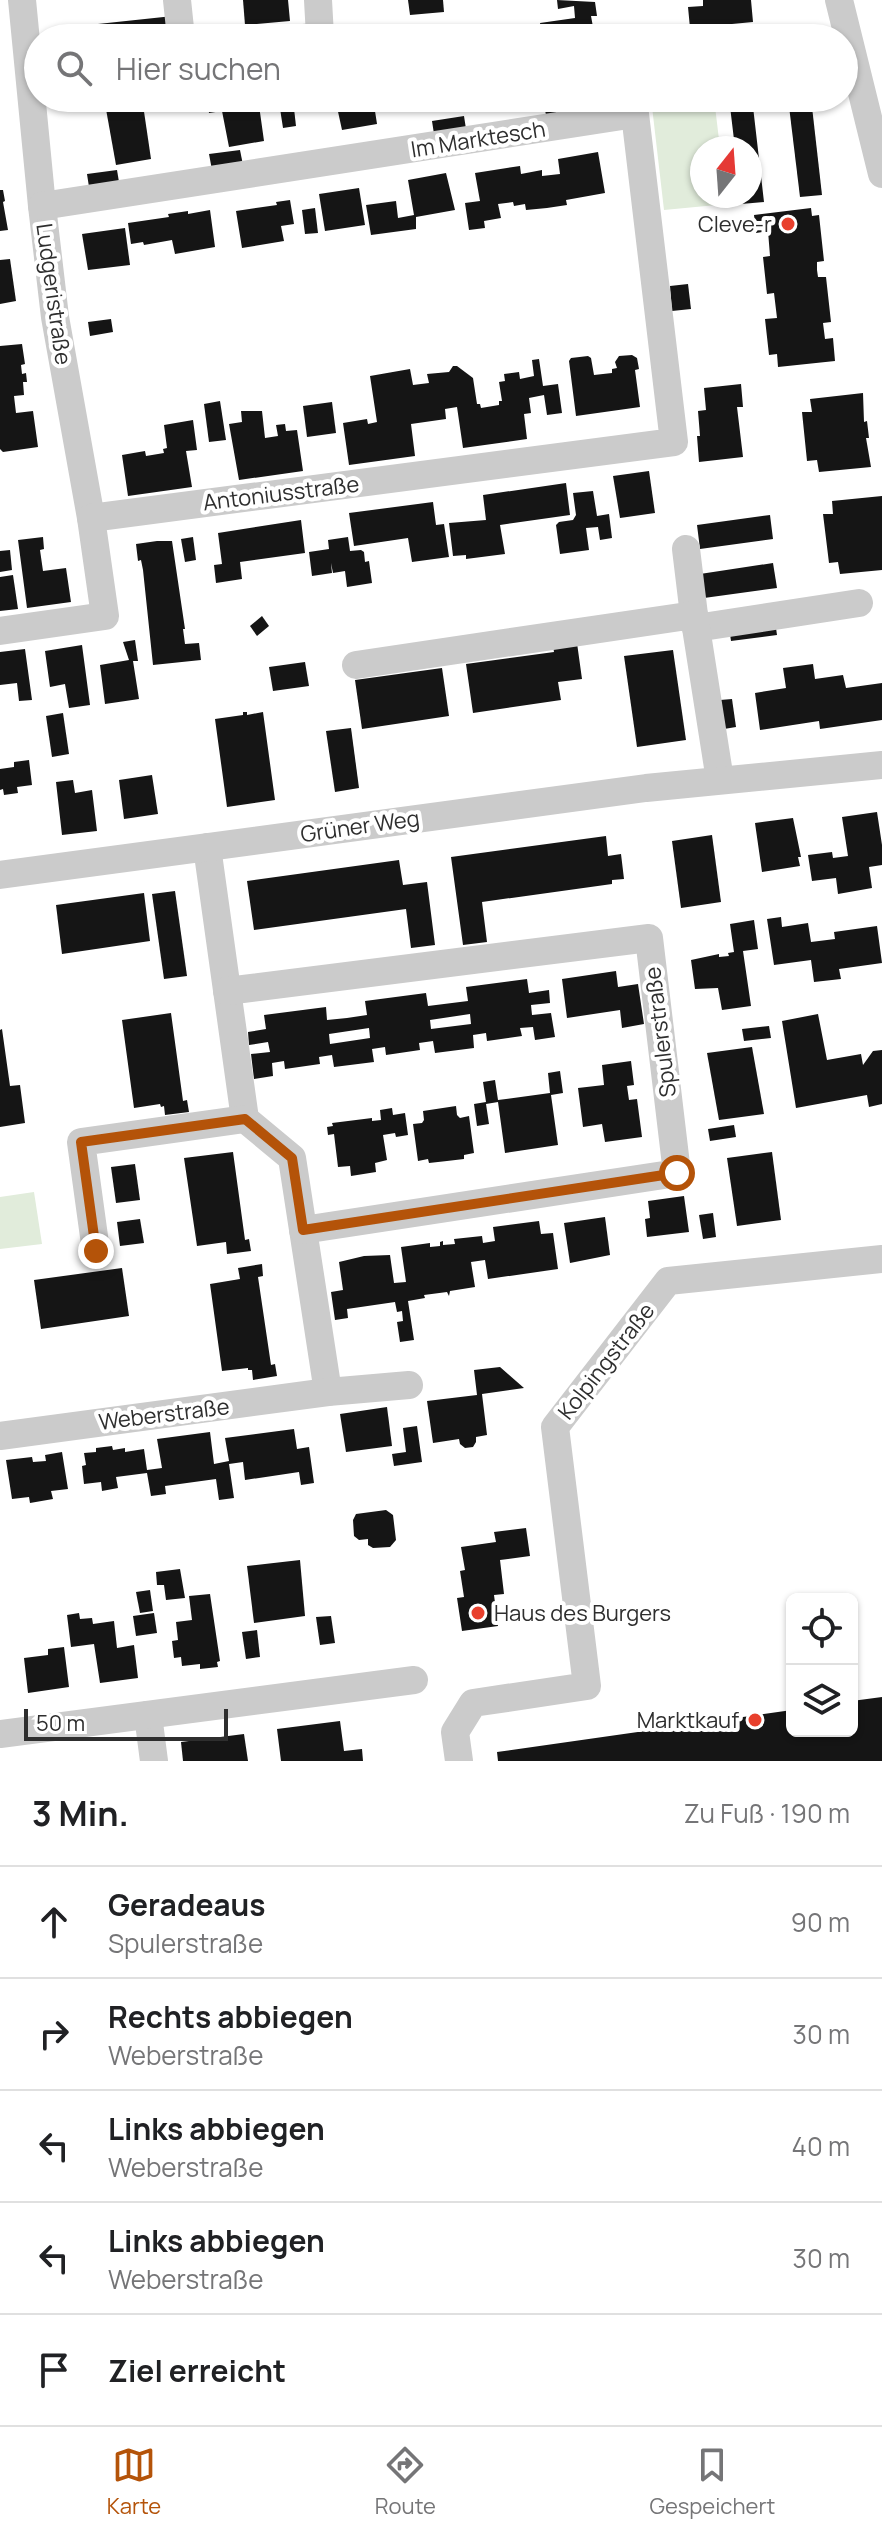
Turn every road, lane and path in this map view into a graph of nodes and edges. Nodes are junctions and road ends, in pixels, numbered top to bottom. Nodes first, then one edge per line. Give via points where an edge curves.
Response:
1 (177, 0) edge
2 (318, 0) edge
3 (839, 0) edge
4 (15, 2) edge
5 (180, 24) edge
6 (319, 24) edge
7 (845, 24) edge
8 (24, 34) edge
9 (858, 77) edge
10 (37, 112) edge
11 (882, 174) edge
12 (42, 206) junction
13 (674, 442) joint
14 (91, 518) junction
15 (686, 549) dead end
16 (859, 603) dead end
17 (695, 621) junction
18 (0, 631) edge
19 (356, 665) dead end
20 (882, 765) edge
21 (720, 780) junction
22 (207, 847) junction
23 (0, 875) edge
24 (227, 991) junction
25 (245, 1119) junction
26 (303, 1230) junction
27 (96, 1251) dead end
28 (882, 1259) edge
29 (409, 1385) dead end
30 (328, 1392) junction
31 (0, 1436) edge
32 (414, 1680) dead end
33 (148, 1715) junction
34 (0, 1734) edge
35 (154, 1761) edge
36 (459, 1761) edge

1 - 5 street
2 - 6 street
3 - 7 street
4 - 8 street, Ludgeristraße
9 - 11 street
10 - 12 street, Ludgeristraße
12 - 13 street, Im Marktesch via 635,114
12 - 14 street, Ludgeristraße via 55,317
13 - 14 street, Antoniusstraße
14 - 18 street via 105,616
15 - 17 street
16 - 17 street
17 - 19 street
17 - 21 street
20 - 21 street, Grüner Weg
21 - 22 street, Grüner Weg
22 - 23 street, Grüner Weg
22 - 24 street
24 - 25 street
24 - 26 street, Spulerstraße via 649,938 677,1173
25 - 26 street via 292,1158
25 - 27 street via 81,1142
26 - 30 street
28 - 36 street, Kolpingstraße via 668,1281 555,1427 587,1686 473,1703 455,1732
29 - 30 street, Weberstraße
30 - 31 street, Weberstraße
32 - 33 street
33 - 34 street
33 - 35 street

